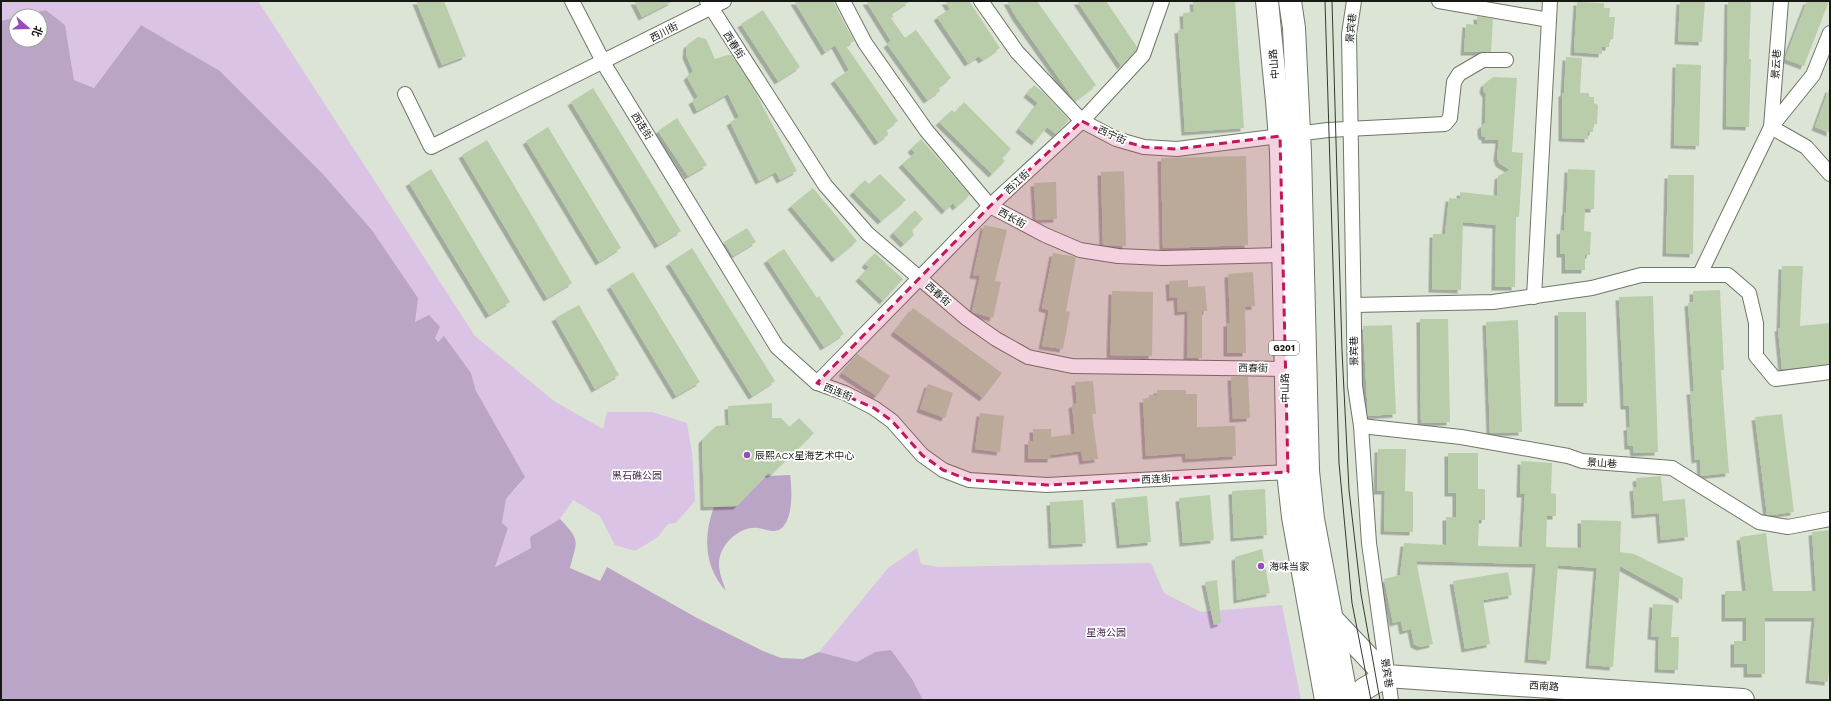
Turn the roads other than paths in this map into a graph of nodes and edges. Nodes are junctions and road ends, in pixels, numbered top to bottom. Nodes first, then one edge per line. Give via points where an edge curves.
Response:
1 (572, 1) edge
2 (724, 1) edge
3 (843, 1) edge
4 (981, 1) edge
5 (1162, 1) edge
6 (1267, 1) edge
7 (1290, 1) edge
8 (1354, 1) edge
9 (1439, 1) edge
10 (1550, 1) edge
11 (1781, 1) edge
12 (709, 5) edge
13 (1549, 20) junction
14 (1830, 33) edge
15 (1506, 60) dead end
16 (604, 62) junction
17 (405, 94) dead end
18 (1082, 121) junction
19 (1771, 127) junction
20 (1349, 129) junction
21 (1290, 135) junction
22 (1828, 167) edge
23 (990, 206) junction
24 (1283, 255) junction
25 (1700, 274) junction
26 (920, 279) junction
27 (1534, 297) junction
28 (1354, 305) junction
29 (1285, 369) junction
30 (1830, 372) edge
31 (817, 383) junction
32 (1361, 426) junction
33 (1288, 472) junction
34 (1830, 519) edge
35 (1331, 618) junction
36 (1386, 676) junction
37 (1328, 698) edge
38 (1681, 698) edge
39 (1347, 700) edge
40 (1354, 700) edge
41 (1391, 700) edge
42 (1743, 700) edge

1 - 16 street, 西连街
2 - 12 street, 西川街
3 - 23 street, 西长街 via 865,43 926,130
4 - 18 street, 西宁街 via 1017,52
5 - 18 street, 西江街 via 1143,55
6 - 21 main road, 中山路 / G201
7 - 21 main road, 中山路 / G201 via 1294,28
8 - 20 street, 景宾巷 via 1349,34
9 - 13 street
10 - 13 street
11 - 19 street, 景云巷
12 - 16 street, 西川街
12 - 26 street, 西春街 via 825,185 868,234
13 - 27 street
14 - 19 street via 1813,75
15 - 20 street, 西宁街 via 1483,60 1460,74 1454,82 1450,118 1445,124
16 - 17 street, 西川街 via 432,147
16 - 31 street, 西连街 via 777,347
18 - 21 street, 西宁街 via 1116,139 1144,147 1177,149
18 - 23 street, 西江街
19 - 22 street via 1806,147
19 - 25 street
20 - 21 street, 西宁街
20 - 28 street, 景宾巷
21 - 24 main road, 中山路 / G201
21 - 35 main road, 中山路 / G201 via 1312,519
23 - 24 street, 西长街 via 1044,235 1080,250 1118,256 1163,258
23 - 26 street, 西江街
24 - 29 main road, 中山路 / G201
25 - 27 street via 1641,275 1592,288
25 - 30 street via 1728,275 1749,293 1756,323 1756,356 1775,380
26 - 29 street, 西春街 via 966,318 1028,357 1072,366
26 - 31 street, 西江街
27 - 28 street via 1493,302
28 - 32 street, 景宾巷 via 1355,386
29 - 33 main road, 中山路 / G201
31 - 33 street, 西连街 via 845,393 874,408 892,421 922,455 943,470 969,480 1047,485
32 - 34 street, 景山巷 via 1461,437 1568,456 1582,462 1672,468 1759,522 1788,527
32 - 36 street, 景宾巷 via 1369,543
33 - 37 main road, 中山路 / G201 via 1293,517
35 - 36 main road
35 - 39 main road, 中山路 / G201
36 - 38 main road, 西南路
36 - 40 main road via 1364,689
36 - 41 street, 景宾巷
38 - 42 main road, 西南路

